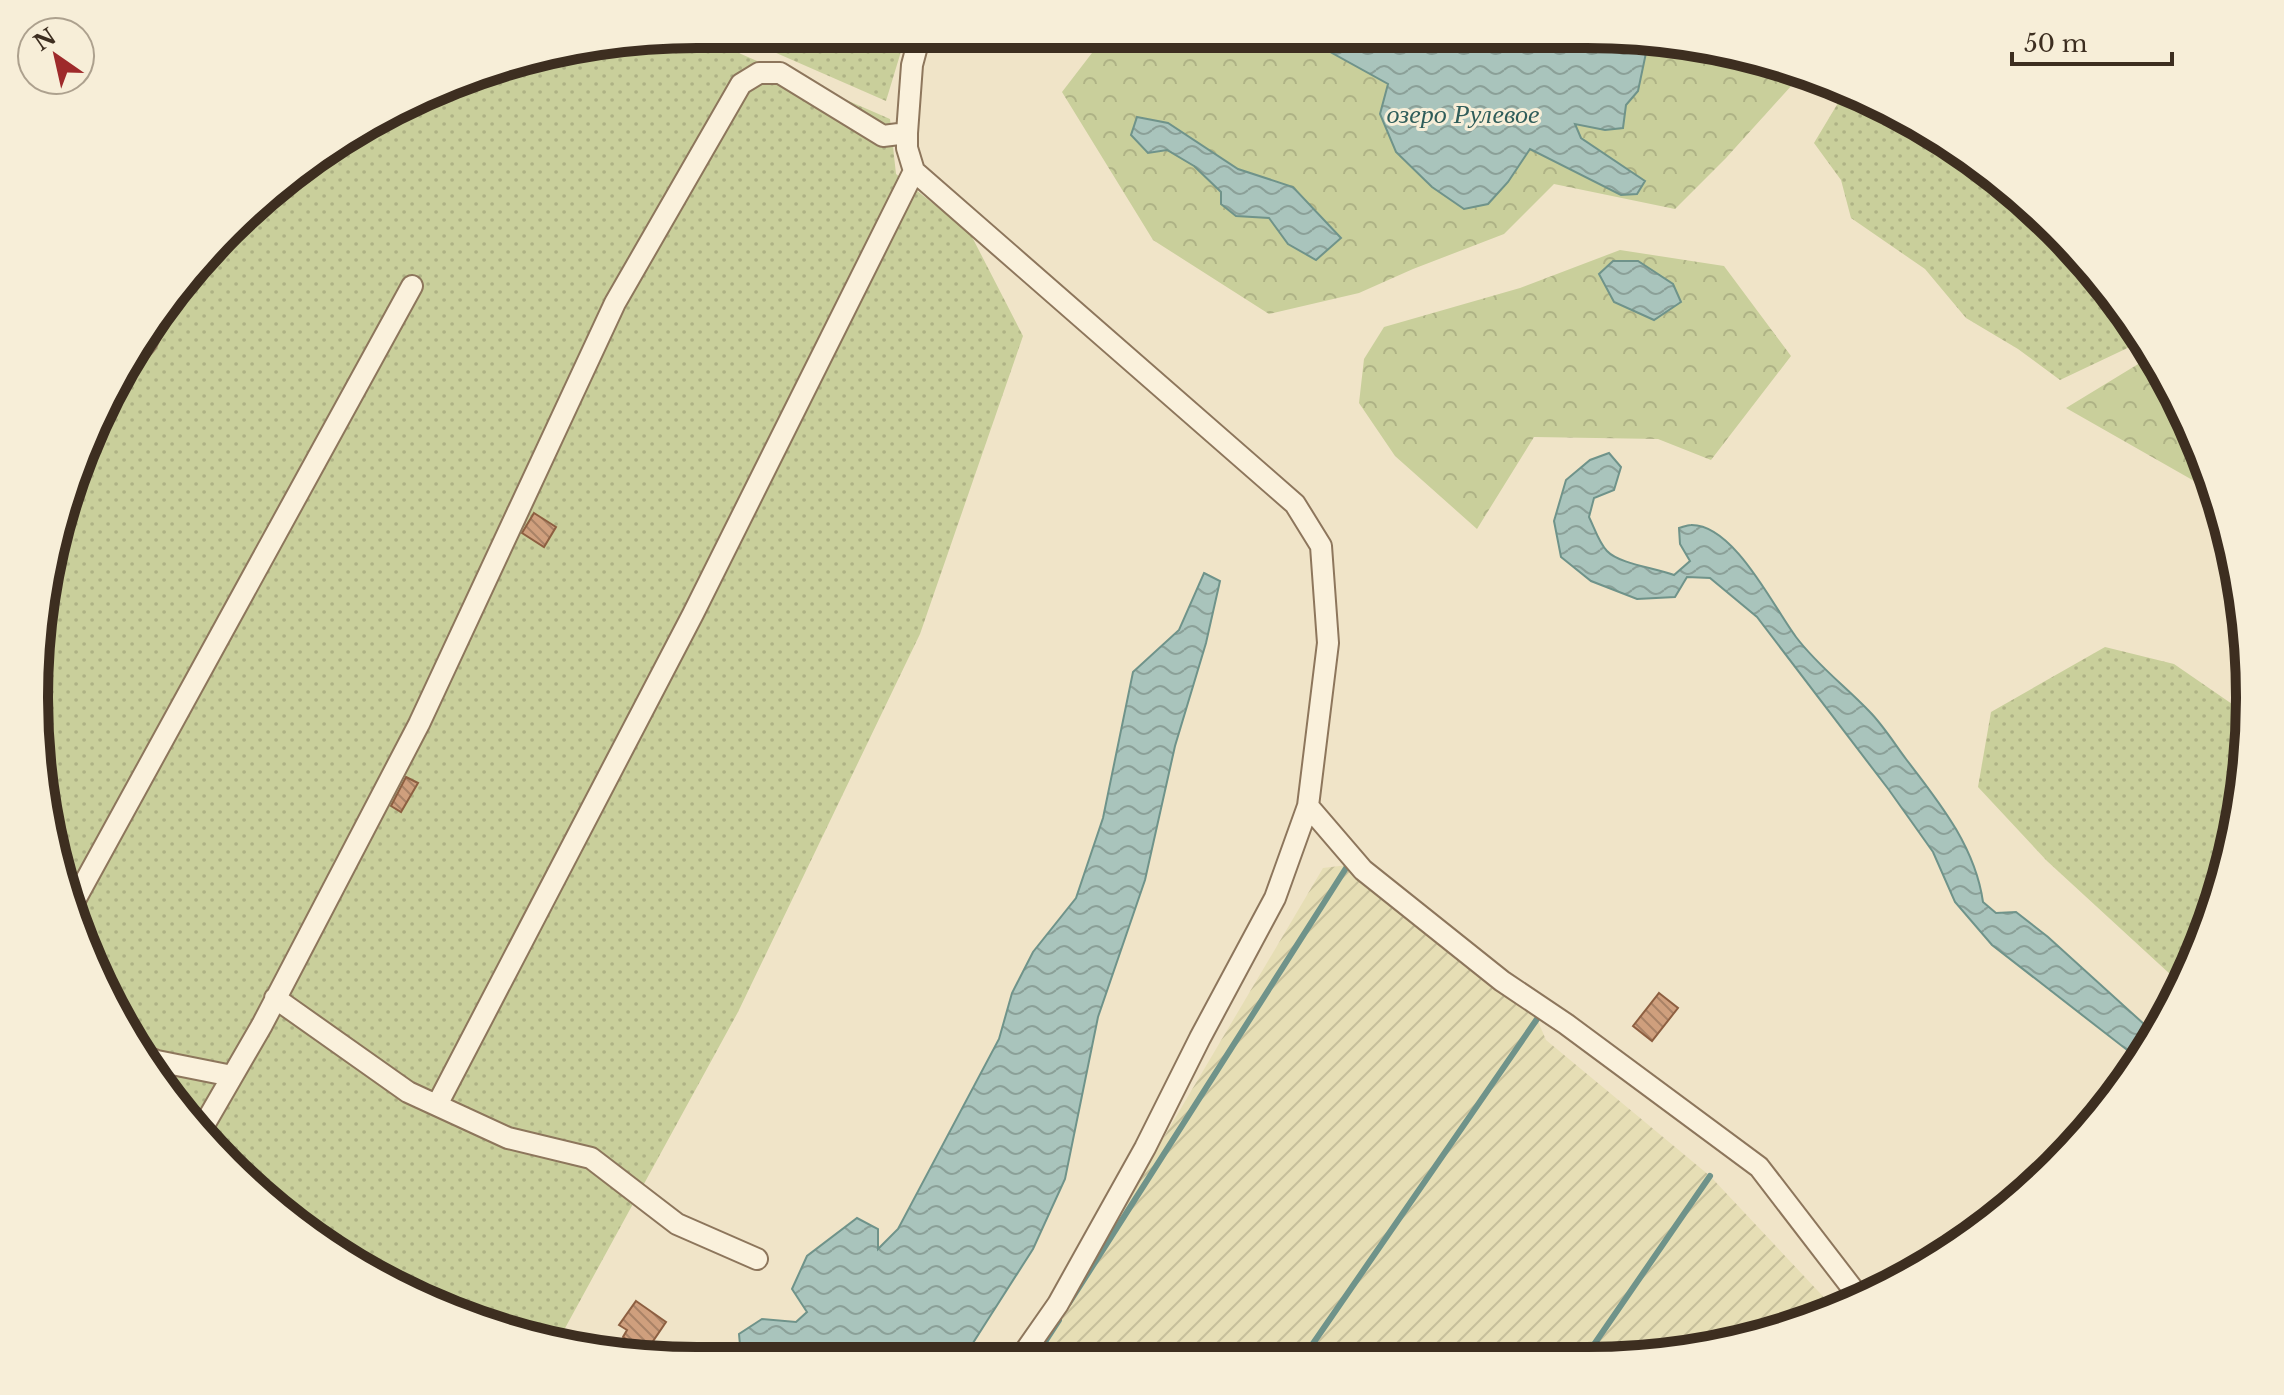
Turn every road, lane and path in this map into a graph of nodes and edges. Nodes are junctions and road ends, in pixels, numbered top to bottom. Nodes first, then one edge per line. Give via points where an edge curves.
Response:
1 (917, 48) edge
2 (907, 133) junction
3 (914, 171) junction
4 (412, 286) dead end
5 (1308, 806) junction
6 (78, 894) edge
7 (275, 998) junction
8 (160, 1062) edge
9 (232, 1076) junction
10 (437, 1105) junction
11 (206, 1122) edge
12 (757, 1259) dead end
13 (1853, 1290) edge
14 (1028, 1347) edge

1 - 2 street
2 - 3 street
2 - 7 street via 883,136 780,73 759,73 741,84 615,303 419,724
3 - 5 street via 1295,504 1321,546 1328,643
3 - 10 street via 693,614
4 - 6 street
5 - 13 street via 1363,870 1491,972 1759,1167
5 - 14 street via 1275,898 1145,1148 1058,1304
7 - 9 street
7 - 10 street via 408,1092
8 - 9 street
9 - 11 street
10 - 12 street via 508,1138 591,1158 677,1224

